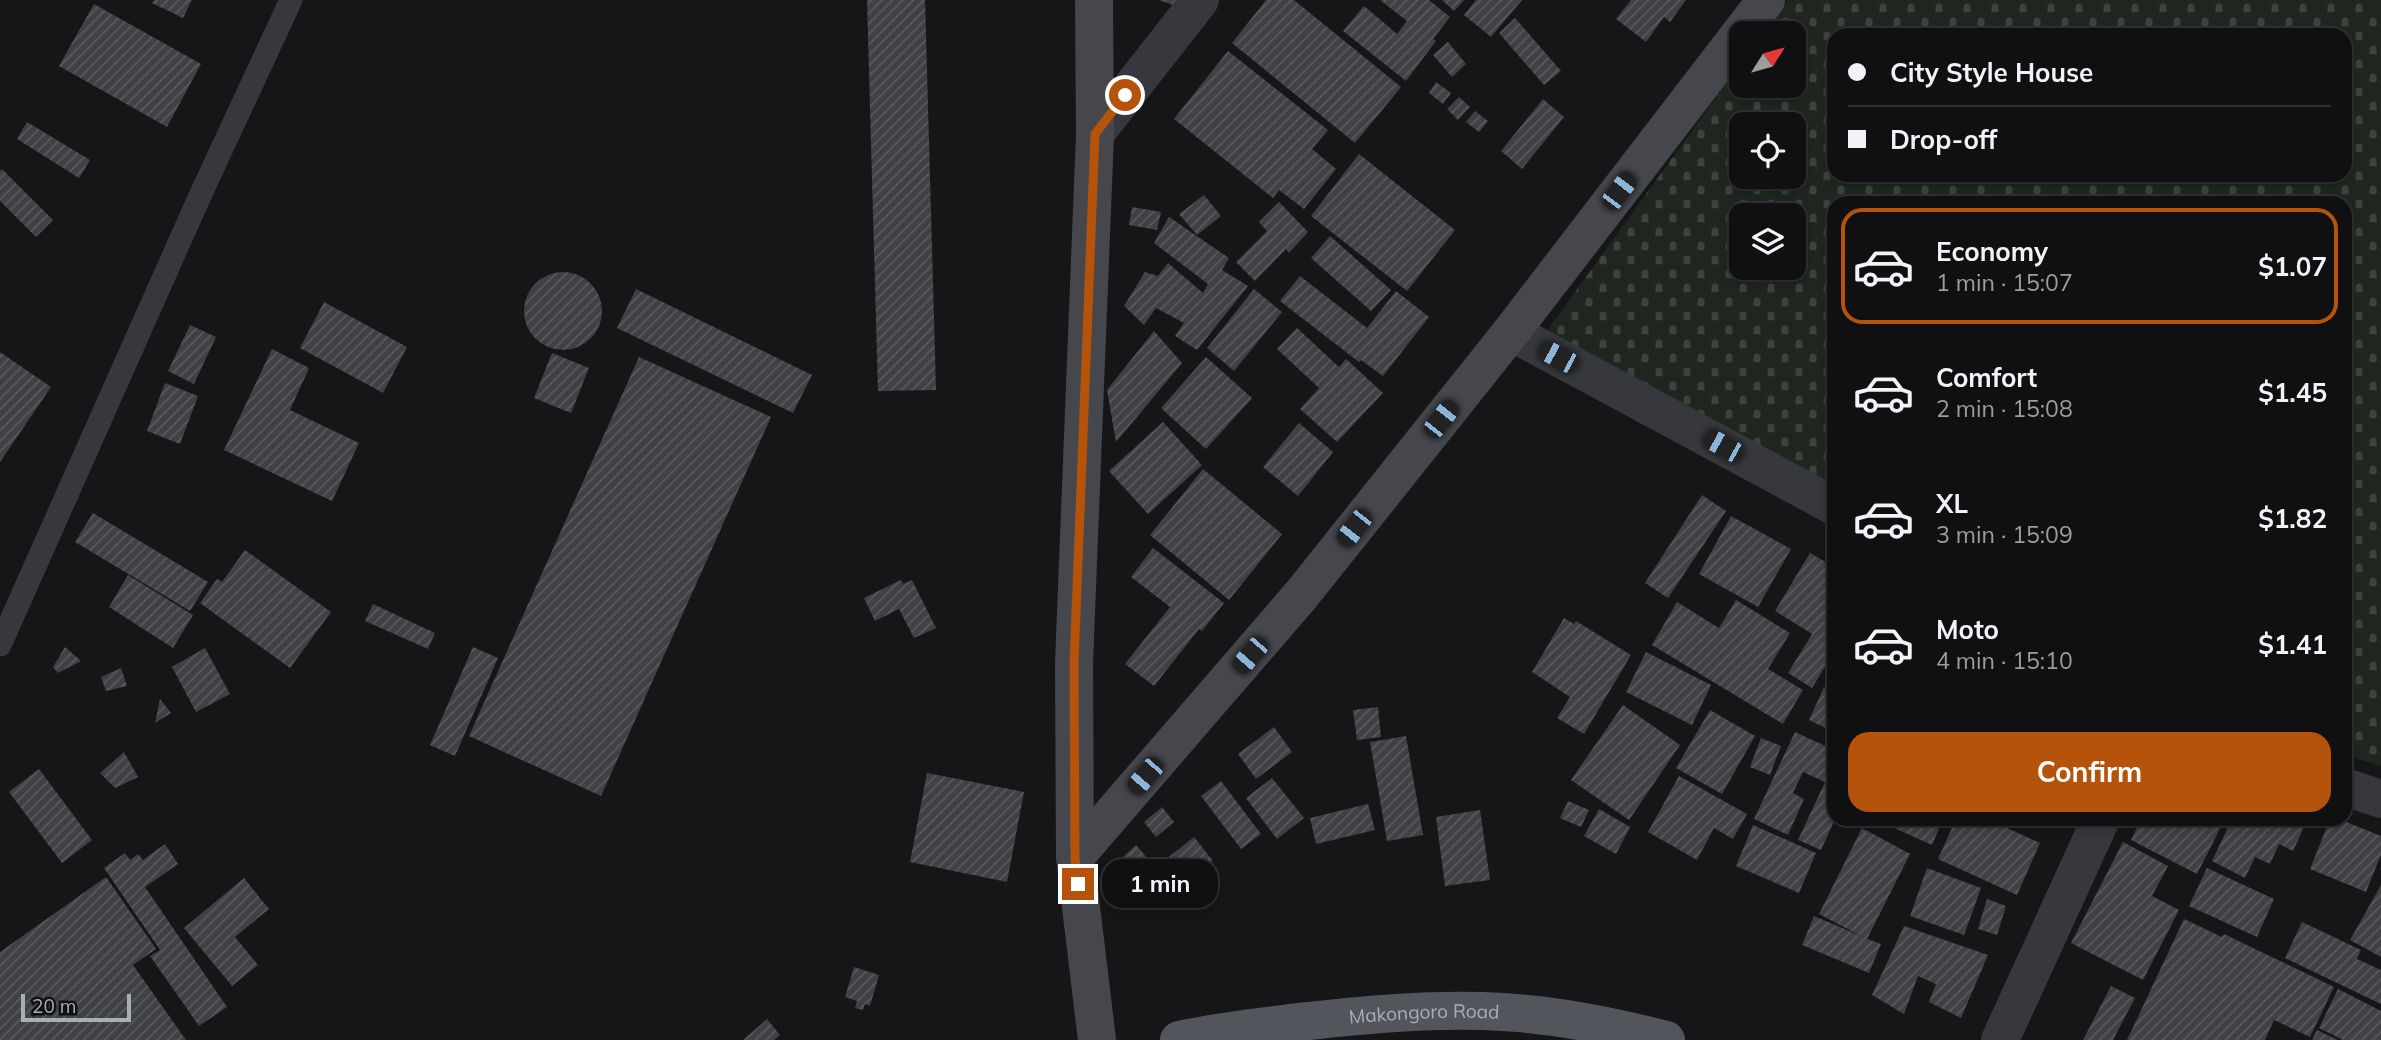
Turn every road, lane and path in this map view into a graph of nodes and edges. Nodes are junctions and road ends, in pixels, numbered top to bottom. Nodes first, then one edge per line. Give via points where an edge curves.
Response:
1 (291, 0) edge
2 (1094, 0) edge
3 (1200, 0) edge
4 (1766, 0) edge
5 (1095, 134) junction
6 (1511, 332) junction
7 (1827, 502) edge
8 (0, 645) edge
9 (2352, 789) edge
10 (2381, 799) edge
11 (2098, 826) edge
12 (1075, 858) junction
13 (1097, 1040) edge
14 (1180, 1040) edge
15 (1666, 1040) edge
16 (2000, 1040) edge

1 - 8 lane
2 - 5 street
3 - 5 street
4 - 6 street
5 - 12 street via 1074,663
6 - 7 street
6 - 12 street via 1303,594
9 - 10 street
11 - 16 street
12 - 13 street
14 - 15 main road, Makongoro Road via 1413,1012 1505,1012 1620,1028

